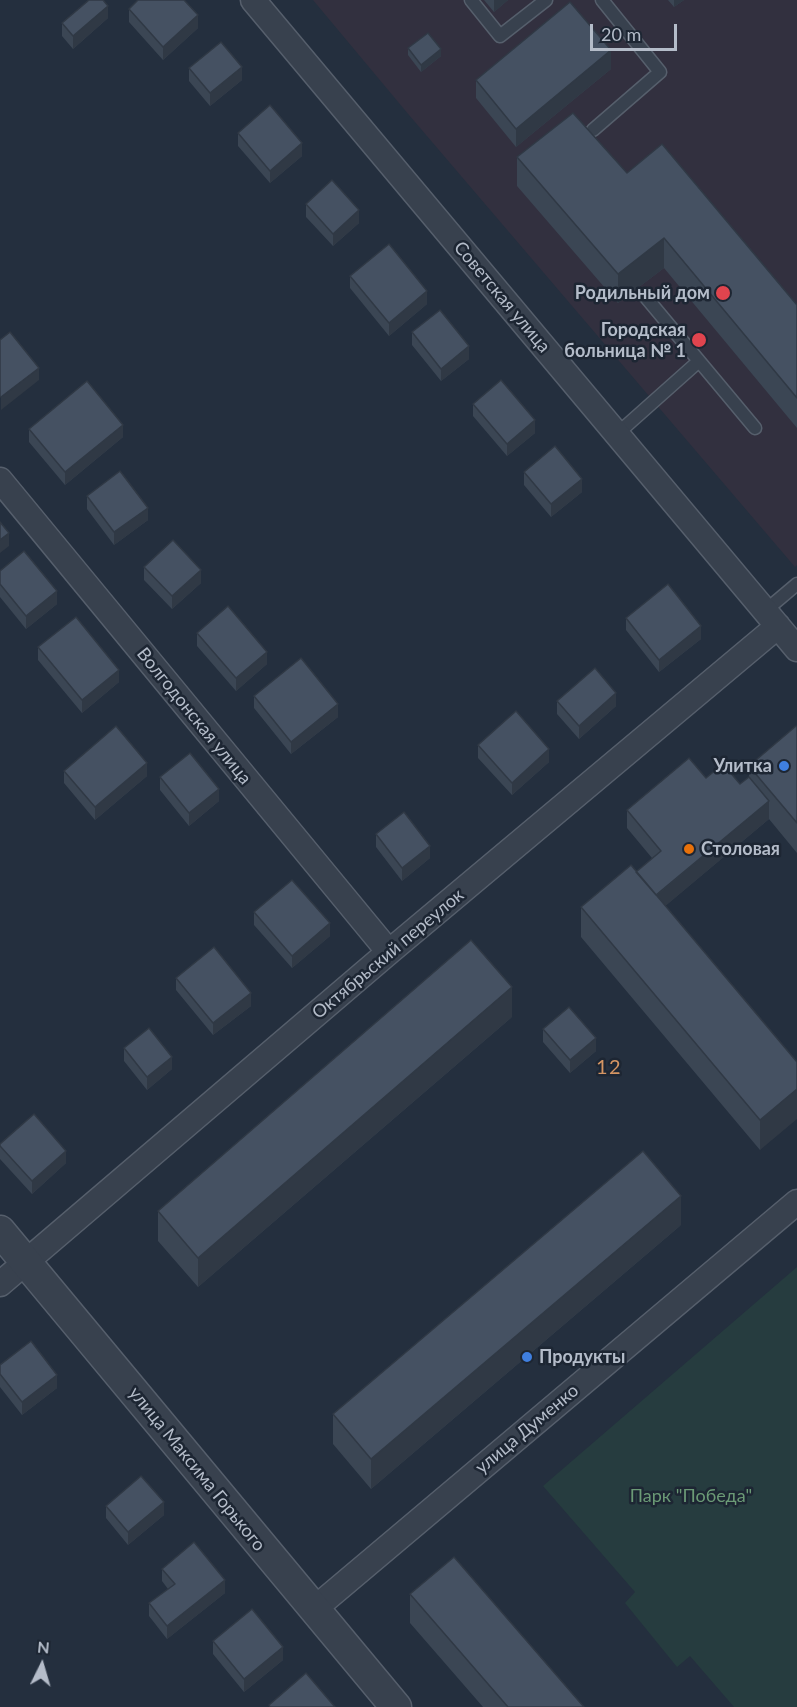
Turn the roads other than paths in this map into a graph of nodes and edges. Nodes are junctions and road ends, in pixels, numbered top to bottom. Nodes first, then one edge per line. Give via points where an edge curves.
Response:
1 (253, 0) edge
2 (471, 0) edge
3 (546, 0) edge
4 (602, 0) edge
5 (593, 130) dead end
6 (644, 295) dead end
7 (699, 361) junction
8 (755, 428) dead end
9 (617, 434) junction
10 (0, 480) edge
11 (797, 584) edge
12 (772, 619) junction
13 (797, 649) edge
14 (389, 952) junction
15 (797, 1202) edge
16 (0, 1231) edge
17 (27, 1262) junction
18 (0, 1284) edge
19 (313, 1610) junction
20 (396, 1707) edge

1 - 9 street, Советская улица
2 - 3 lane via 500,36
4 - 5 lane via 660,72
6 - 7 lane
7 - 8 lane
7 - 9 lane
9 - 12 street, Советская улица
10 - 14 street, Волгодонская улица
11 - 12 lane
12 - 13 street, Советская улица
12 - 14 street, Октябрьский переулок
14 - 17 street, Октябрьский переулок
15 - 19 street, улица Думенко
16 - 17 street, улица Максима Горького
17 - 18 street, Октябрьский переулок
17 - 19 street, улица Максима Горького
19 - 20 street, улица Максима Горького

